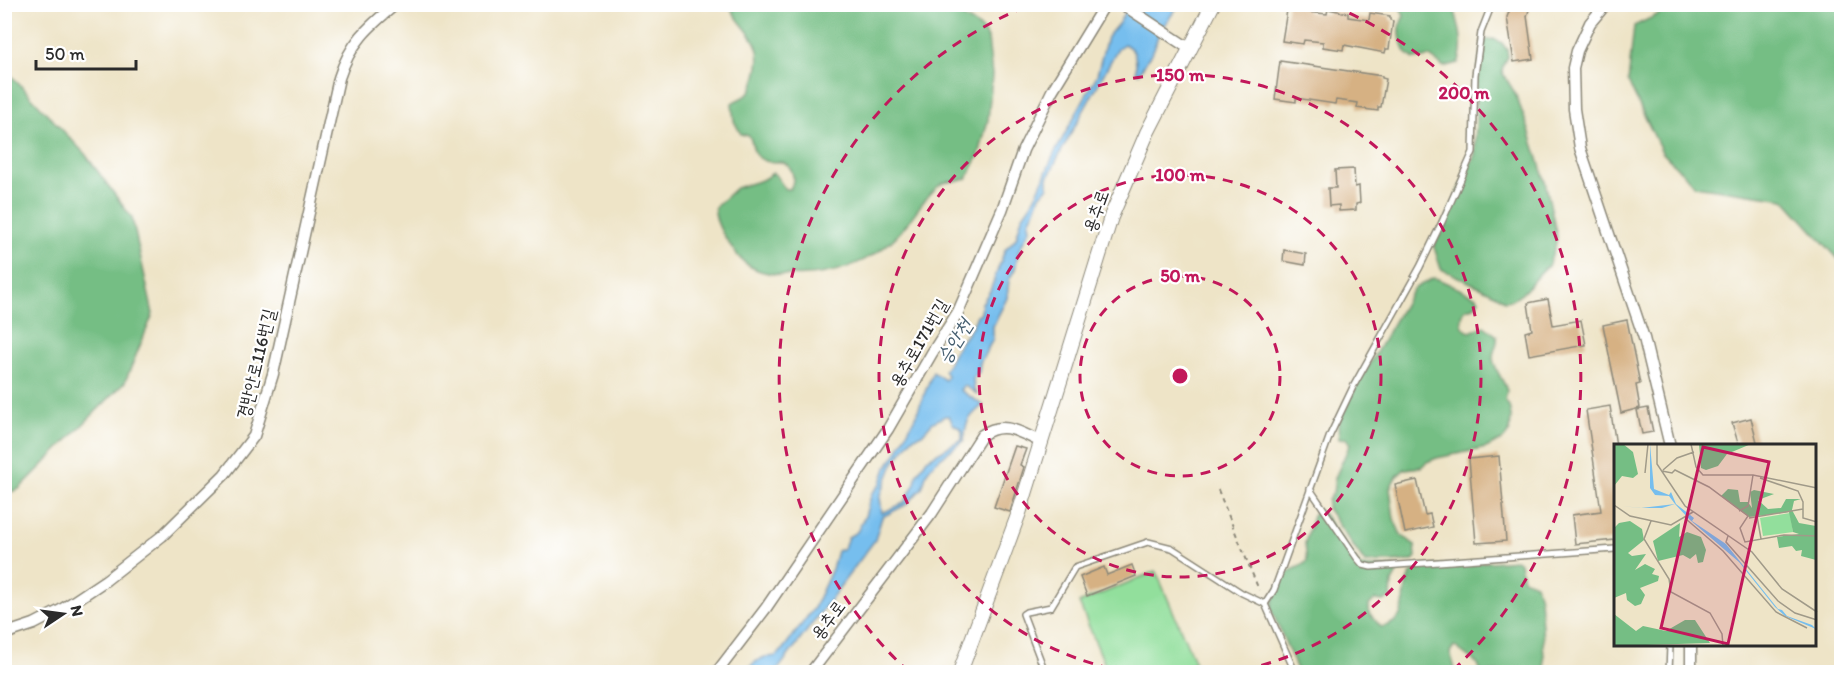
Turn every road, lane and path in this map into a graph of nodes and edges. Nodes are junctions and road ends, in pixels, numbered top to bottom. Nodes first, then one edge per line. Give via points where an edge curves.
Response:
1 (396, 4) edge
2 (1105, 4) edge
3 (1213, 4) edge
4 (1492, 4) edge
5 (1605, 4) edge
6 (1122, 5) edge
7 (1190, 49) junction
8 (1041, 442) junction
9 (1670, 444) edge
10 (1310, 489) junction
11 (1218, 490) dead end
12 (1614, 549) edge
13 (1265, 604) junction
14 (4, 634) edge
15 (1670, 647) edge
16 (1690, 647) edge
17 (717, 672) edge
18 (811, 672) edge
19 (960, 672) edge
20 (1045, 672) edge
21 (1295, 672) edge
22 (1669, 672) edge
23 (1691, 672) edge

1 - 14 street, 경반안로116번길 via 361,36 348,53 339,78 273,374 254,436 224,475 162,536 61,610
2 - 17 street, 용추로171번길 via 1052,91 1028,140 958,312 888,429 766,608
3 - 7 street, 용추로
4 - 10 lane via 1481,32 1474,75 1473,152 1424,258 1348,397
5 - 9 street via 1590,23 1577,51 1573,68 1574,109 1583,158 1644,338
6 - 7 street
7 - 8 street, 용추로 via 1147,133 1111,217
8 - 18 street, 용추로 via 1001,427 982,435 932,513
8 - 19 street, 용추로
10 - 12 lane via 1357,558 1371,567
10 - 13 lane via 1274,590
11 - 13 path
13 - 20 lane via 1172,548 1155,542 1142,543 1076,567 1051,608 1023,614
13 - 21 lane
15 - 22 lane
16 - 23 street

